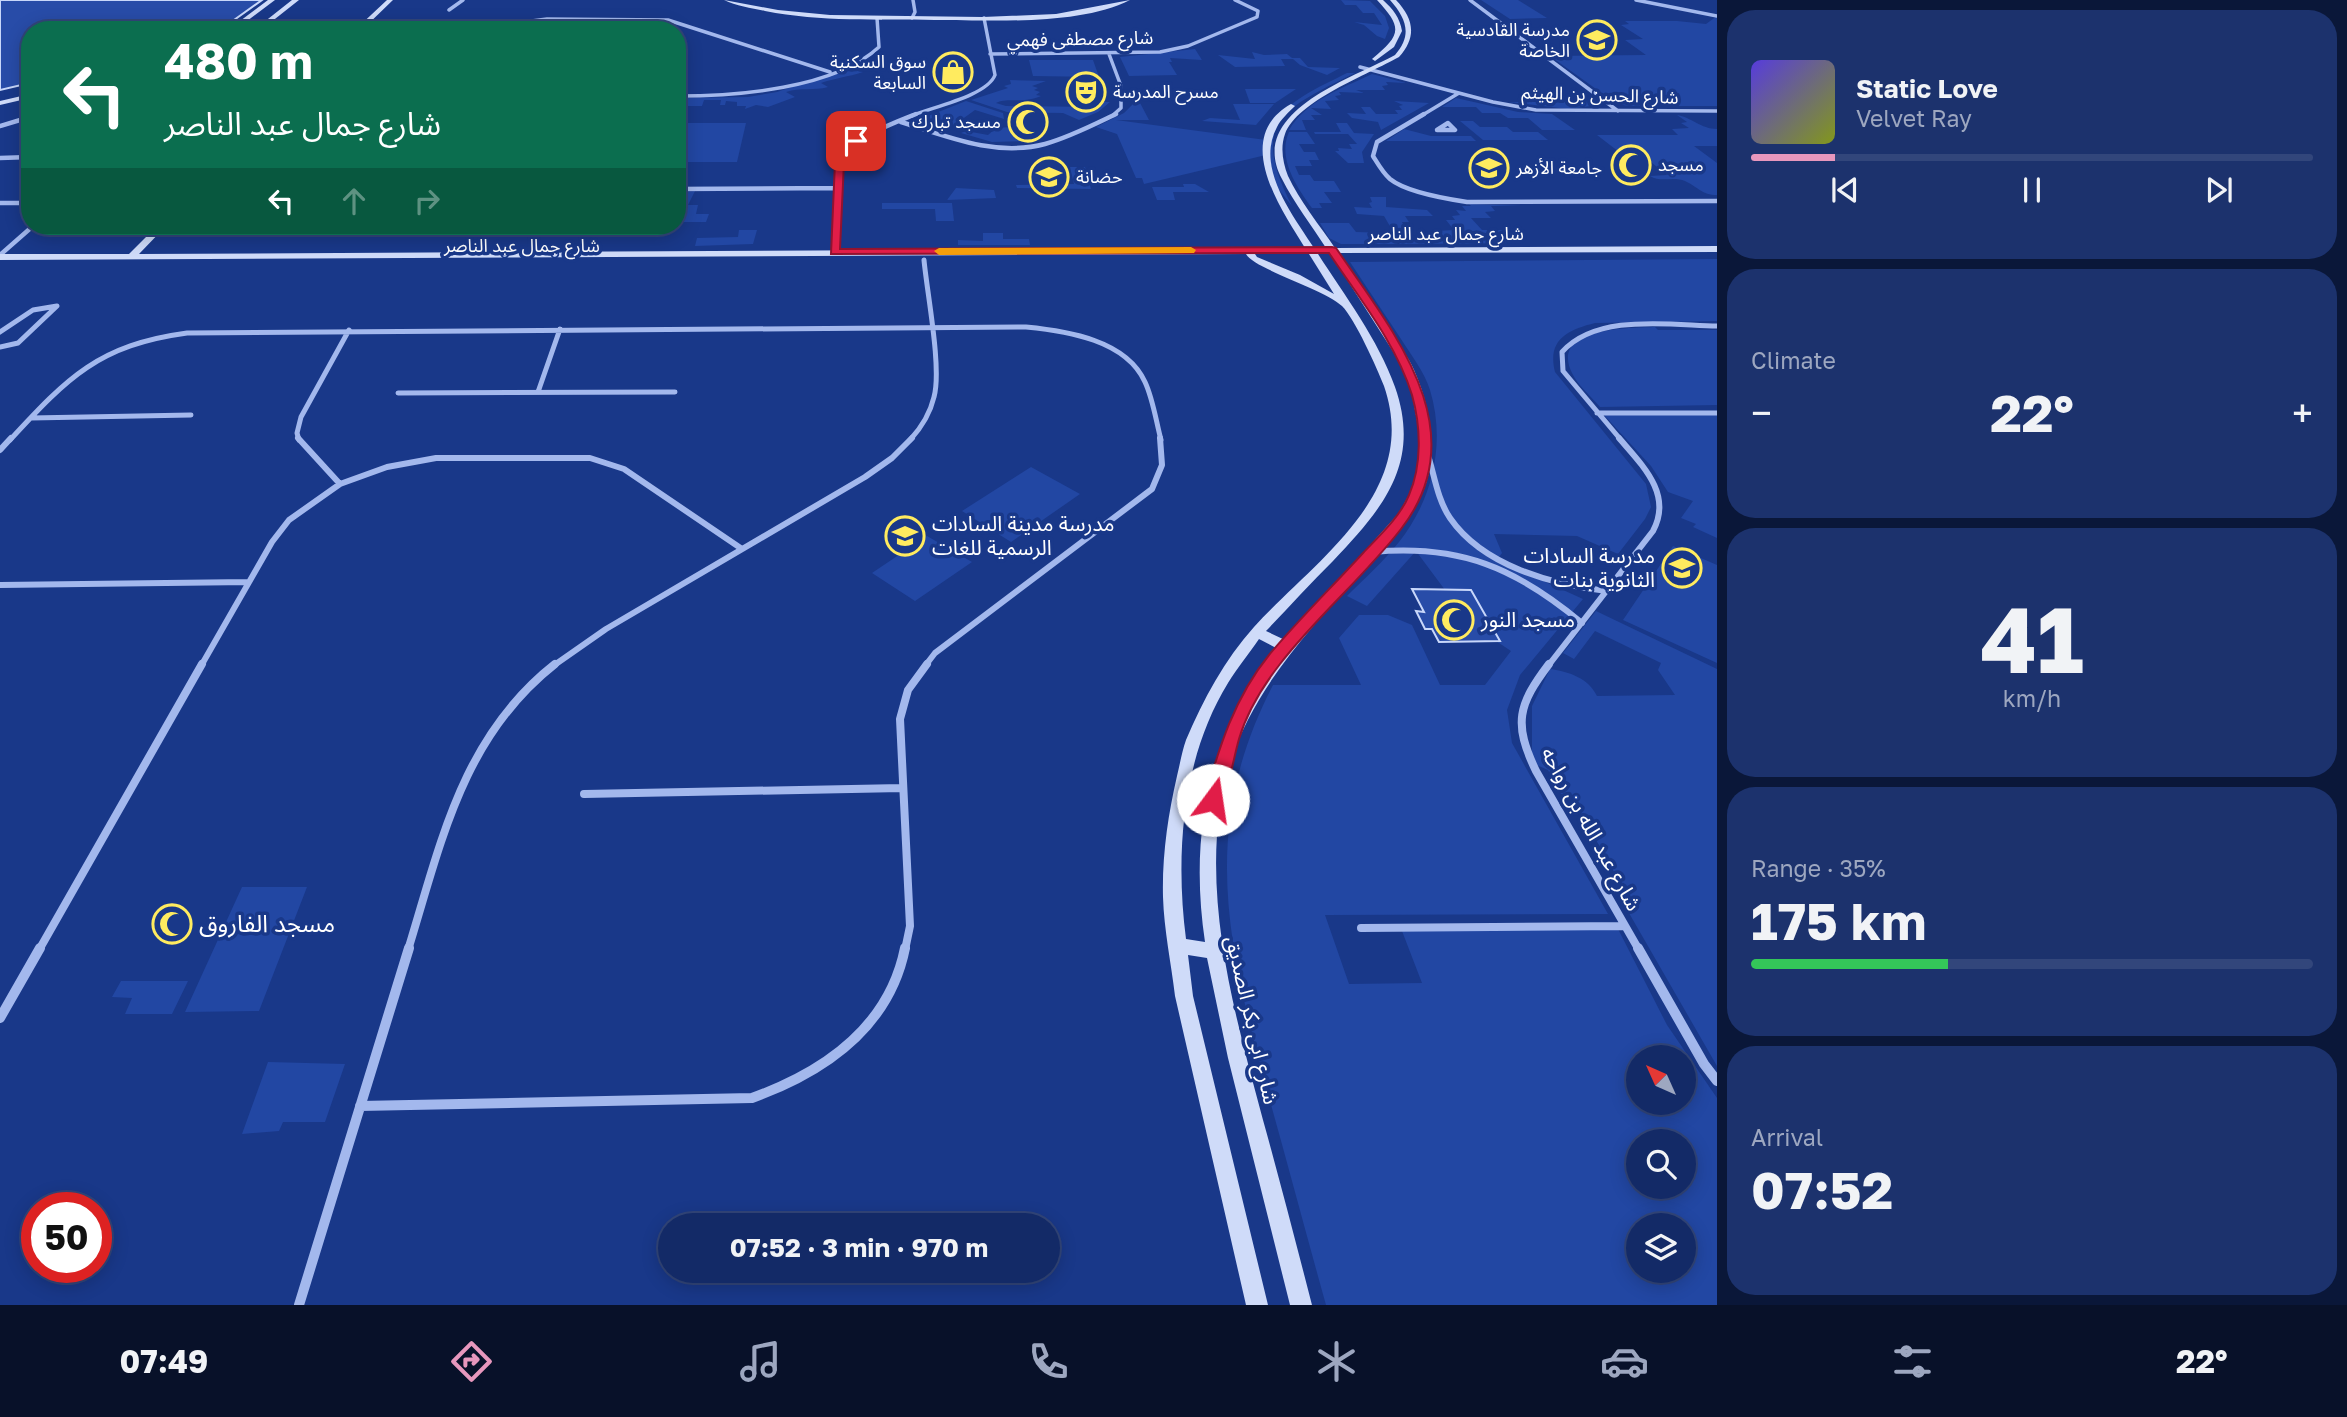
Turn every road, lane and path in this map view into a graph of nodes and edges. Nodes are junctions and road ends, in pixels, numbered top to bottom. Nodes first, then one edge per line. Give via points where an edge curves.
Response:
1 (272, 0) edge
2 (296, 0) edge
3 (390, 0) edge
4 (463, 0) edge
5 (727, 0) edge
6 (913, 0) edge
7 (1127, 0) edge
8 (1235, 0) edge
9 (1380, 0) edge
10 (1392, 0) edge
11 (1470, 0) edge
12 (1636, 0) edge
13 (449, 9) dead end
14 (1717, 16) edge
15 (877, 18) junction
16 (912, 18) junction
17 (984, 19) junction
18 (243, 21) edge
19 (269, 21) edge
20 (368, 21) edge
21 (532, 21) edge
22 (671, 21) edge
23 (686, 26) edge
24 (990, 54) junction
25 (1109, 54) junction
26 (1366, 69) junction
27 (830, 72) junction
28 (21, 90) edge
29 (1459, 93) junction
30 (0, 95) edge
31 (686, 96) edge
32 (21, 98) edge
33 (0, 103) edge
34 (1717, 111) edge
35 (1619, 112) junction
36 (21, 120) edge
37 (900, 122) junction
38 (0, 126) edge
39 (0, 158) edge
40 (21, 158) edge
41 (838, 188) junction
42 (686, 189) edge
43 (1717, 201) edge
44 (0, 203) edge
45 (21, 203) edge
46 (1300, 228) junction
47 (1318, 228) junction
48 (23, 235) edge
49 (153, 235) edge
50 (1717, 249) edge
51 (835, 252) junction
52 (1336, 254) junction
53 (1251, 255) junction
54 (1316, 255) junction
55 (0, 256) edge
56 (132, 256) junction
57 (655, 257) junction
58 (1717, 258) edge
59 (924, 260) junction
60 (0, 265) edge
61 (1347, 306) junction
62 (1717, 326) edge
63 (931, 328) junction
64 (560, 329) junction
65 (349, 330) junction
66 (0, 332) edge
67 (0, 347) edge
68 (538, 392) junction
69 (675, 392) dead end
70 (398, 393) dead end
71 (1597, 413) junction
72 (1717, 414) edge
73 (191, 415) dead end
74 (31, 418) junction
75 (1425, 445) junction
76 (0, 450) edge
77 (340, 484) junction
78 (742, 548) junction
79 (1372, 552) junction
80 (249, 582) junction
81 (0, 585) edge
82 (1607, 591) junction
83 (1582, 623) junction
84 (1257, 632) junction
85 (1286, 647) junction
86 (902, 789) junction
87 (584, 794) dead end
88 (1625, 926) junction
89 (1361, 928) dead end
90 (1176, 945) junction
91 (1213, 951) junction
92 (0, 1018) edge
93 (1717, 1081) edge
94 (360, 1106) junction
95 (299, 1305) edge
96 (1257, 1305) edge
97 (1301, 1305) edge

1 - 18 main road
2 - 19 main road
3 - 20 main road
4 - 13 street
5 - 15 main road via 796,15
6 - 16 street
7 - 17 main road via 1064,15
8 - 25 street, شارع مصطفى فهمي via 1258,11 1257,17 1188,46
9 - 26 main road, شارع ابى بكر الصديق via 1395,16 1398,35
10 - 26 main road, شارع ابى بكر الصديق via 1409,21 1411,37 1397,57
11 - 35 street
12 - 14 street
15 - 16 main road
15 - 27 street via 876,51
16 - 17 main road
17 - 24 street
21 - 22 street
23 - 27 street
24 - 25 street, شارع مصطفى فهمي
24 - 37 street via 995,75 989,85
25 - 37 street via 1124,99 1122,108 1048,144 986,147
26 - 29 street, شارع الحسن بن الهيثم
26 - 46 main road, شارع ابى بكر الصديق via 1297,102 1270,132 1266,149 1270,177
26 - 47 main road, شارع ابى بكر الصديق via 1306,105 1280,136 1281,169
27 - 31 street via 758,93
28 - 30 main road
29 - 35 street, شارع الحسن بن الهيثم via 1525,108
29 - 43 street via 1377,142 1373,156 1390,179 1434,196 1467,202
32 - 33 main road
34 - 35 street, شارع الحسن بن الهيثم
36 - 38 street
37 - 41 street via 863,137 846,150
39 - 40 street
41 - 42 street
41 - 51 street
44 - 45 street
46 - 47 main road
46 - 54 main road, شارع ابى بكر الصديق
47 - 52 main road, شارع ابى بكر الصديق
48 - 55 street
49 - 56 main road
50 - 52 main road, شارع جمال عبد الناصر
51 - 53 main road, شارع جمال عبد الناصر
51 - 57 main road, شارع جمال عبد الناصر
52 - 54 main road, شارع جمال عبد الناصر
52 - 58 main road, شارع جمال عبد الناصر
52 - 75 main road, شارع ابى بكر الصديق via 1408,367 1422,409
53 - 54 main road, شارع جمال عبد الناصر
53 - 59 main road, شارع جمال عبد الناصر
53 - 61 main road
54 - 61 main road, شارع ابى بكر الصديق
55 - 56 main road, شارع جمال عبد الناصر
56 - 57 main road, شارع جمال عبد الناصر
57 - 59 main road, شارع جمال عبد الناصر
57 - 60 main road, شارع جمال عبد الناصر
59 - 63 street
61 - 84 main road, شارع ابى بكر الصديق via 1377,355 1392,391 1399,439 1395,464 1366,519
62 - 71 street, شارع عبد الله بن رواحه via 1606,327 1571,340 1560,363
63 - 64 street
63 - 78 street via 935,395 928,416 913,437 879,467
63 - 86 street via 1054,330 1115,352 1144,380 1164,458 1157,481 1145,496 925,665 908,690 900,719
64 - 65 street
64 - 68 street
65 - 74 street via 204,331 143,341 76,373
65 - 77 street via 301,417 297,433 299,441
66 - 67 street via 33,309 57,306 18,343
68 - 69 street
68 - 70 street
71 - 72 street
71 - 82 street, شارع عبد الله بن رواحه via 1650,475 1661,503 1658,523
73 - 74 street
74 - 76 street
75 - 79 main road, شارع ابى بكر الصديق via 1415,497
75 - 82 street via 1448,515 1487,552 1540,577
77 - 78 street via 387,467 436,458 590,458 633,474
77 - 80 street via 289,520
78 - 94 street via 576,646 522,693 491,730 456,796
79 - 83 street via 1406,547 1468,556 1527,582
79 - 85 main road, شارع ابى بكر الصديق
80 - 81 street
80 - 92 street
82 - 83 street, شارع عبد الله بن رواحه
83 - 88 street, شارع عبد الله بن رواحه via 1528,692 1522,730 1535,771
84 - 85 main road
84 - 90 main road, شارع ابى بكر الصديق via 1206,710 1183,776 1172,854
85 - 91 main road, شارع ابى بكر الصديق via 1252,692 1216,786 1207,845
86 - 87 street
86 - 94 street via 911,926 900,974 889,998 861,1034 808,1076 752,1098
88 - 89 street
88 - 93 street, شارع عبد الله بن رواحه
90 - 91 main road
90 - 96 main road, شارع ابى بكر الصديق
91 - 97 main road, شارع ابى بكر الصديق
94 - 95 street

